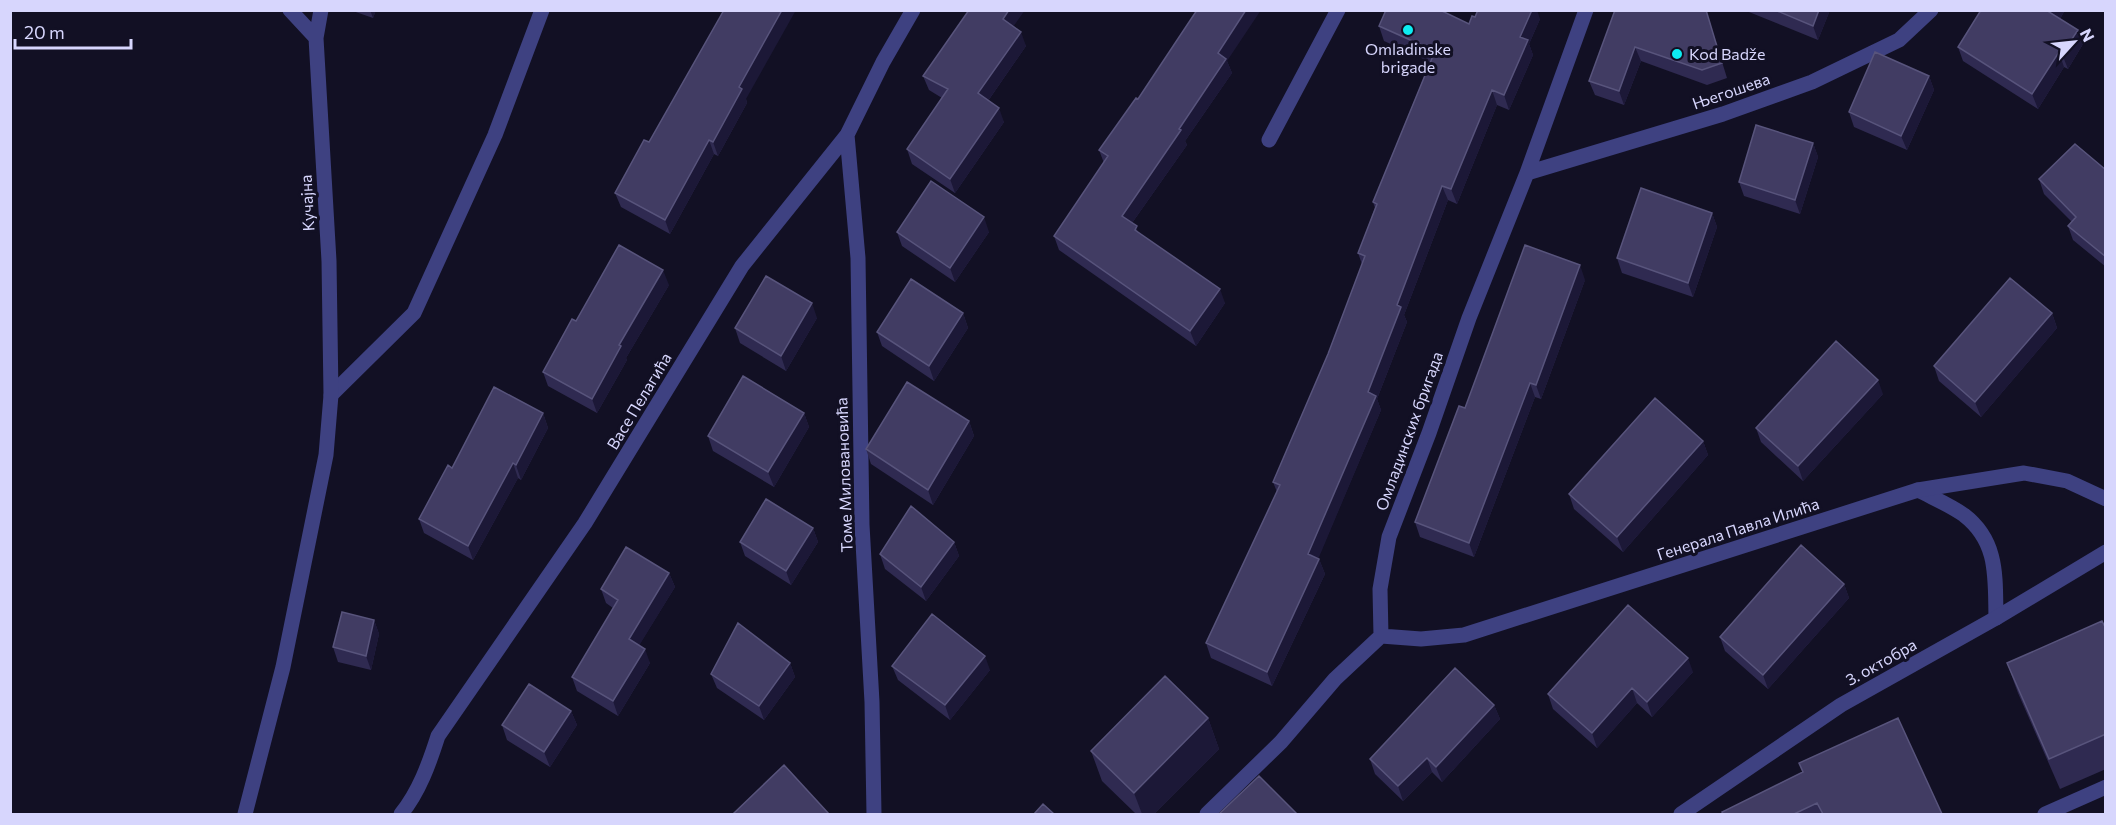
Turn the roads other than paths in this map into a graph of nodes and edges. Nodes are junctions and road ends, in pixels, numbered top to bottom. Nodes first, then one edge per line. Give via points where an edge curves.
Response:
1 (290, 10) edge
2 (321, 10) edge
3 (542, 10) edge
4 (913, 10) edge
5 (1338, 10) edge
6 (1586, 10) edge
7 (1931, 10) edge
8 (316, 38) junction
9 (847, 135) junction
10 (1269, 140) dead end
11 (1527, 173) junction
12 (331, 395) junction
13 (1918, 490) junction
14 (2106, 499) edge
15 (2106, 552) edge
16 (1996, 618) junction
17 (1381, 636) junction
18 (2106, 787) edge
19 (245, 814) edge
20 (400, 814) edge
21 (873, 814) edge
22 (1207, 814) edge
23 (1681, 814) edge
24 (2045, 814) edge

1 - 8 street
2 - 8 street, Кучајна
3 - 12 street via 495,135 414,313
4 - 9 street, Васе Пелагића
5 - 10 street
6 - 11 street, Омладинских бригада
7 - 11 street, Његошева via 1899,40 1812,82 1723,114
8 - 12 street, Кучајна
9 - 20 street, Васе Пелагића via 742,266 585,523 438,736 427,769
9 - 21 street, Томе Миловановића via 858,258 862,525 872,702
11 - 17 street, Омладинских бригада via 1389,537 1380,589
12 - 19 street, Кучајна via 326,455 285,656
13 - 14 street, Генерала Павла Илића via 2024,473 2067,481
13 - 16 street via 1963,514 1980,530 1990,548
13 - 17 street, Генерала Павла Илића via 1464,635 1421,639
15 - 16 street, 3. октобра
16 - 23 street, 3. октобра via 1841,705
17 - 22 street
18 - 24 street

